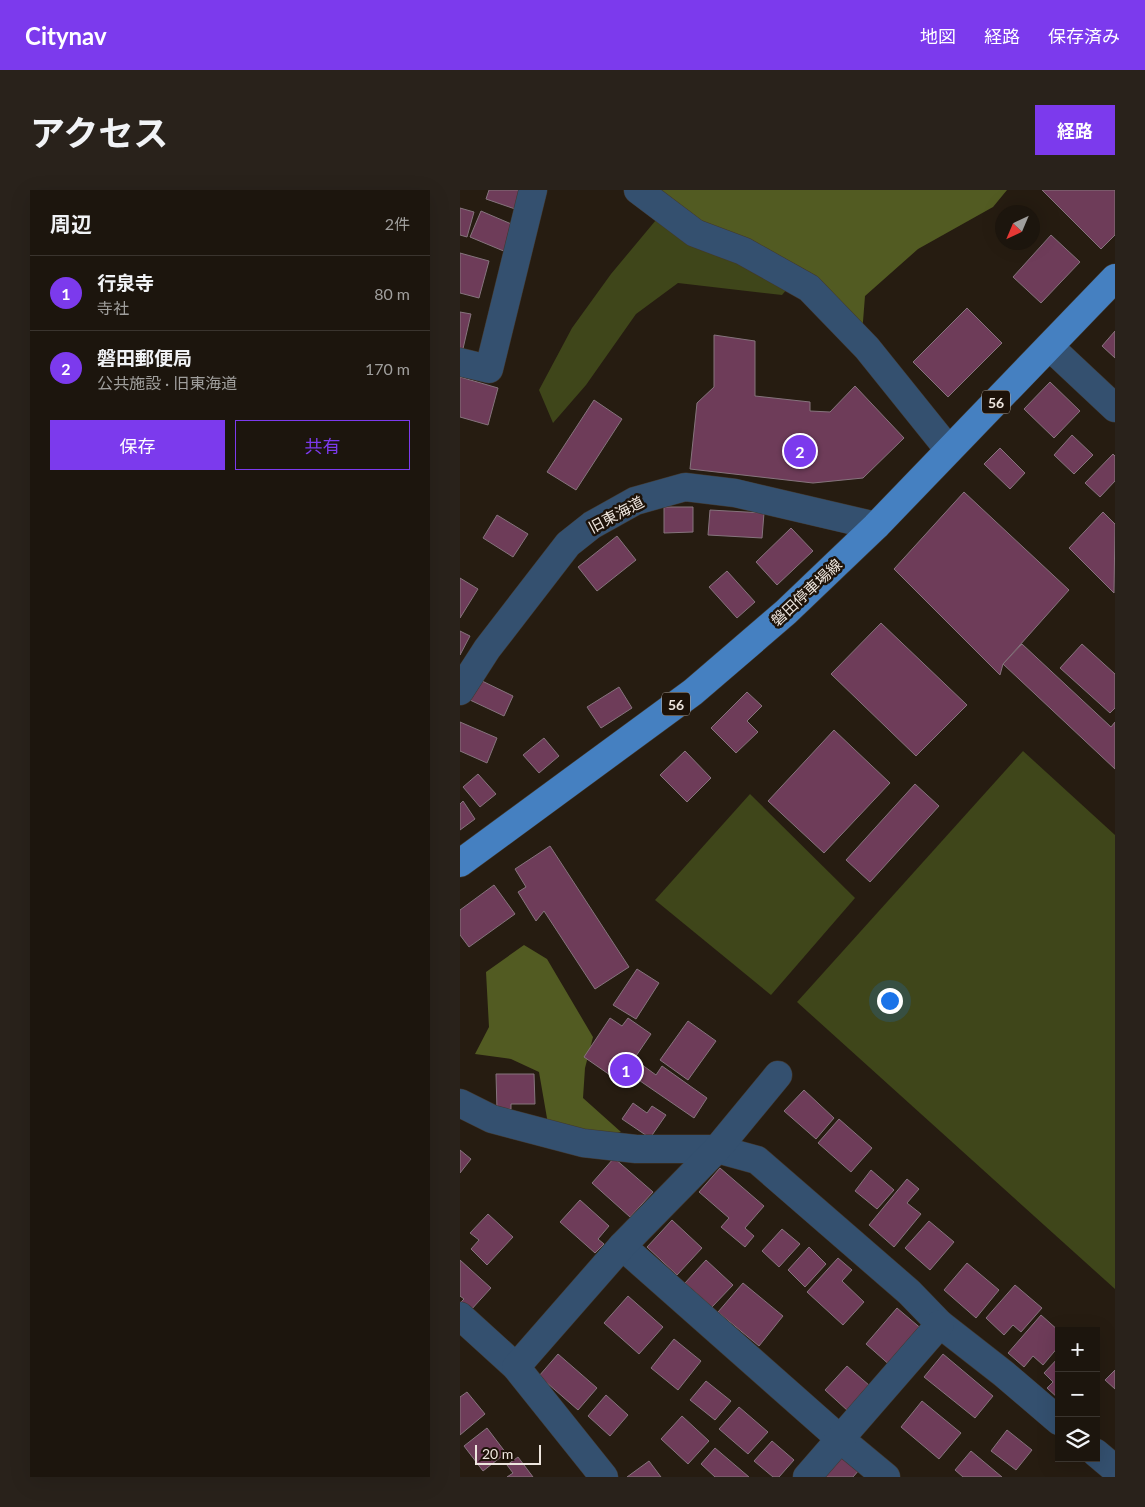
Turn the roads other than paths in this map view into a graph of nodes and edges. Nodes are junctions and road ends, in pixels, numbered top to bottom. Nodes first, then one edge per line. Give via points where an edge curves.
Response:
1 (533, 190) edge
2 (638, 190) edge
3 (1115, 278) edge
4 (1050, 346) junction
5 (460, 362) edge
6 (1115, 408) edge
7 (949, 450) junction
8 (876, 526) junction
9 (460, 691) edge
10 (460, 863) edge
11 (778, 1075) dead end
12 (460, 1103) edge
13 (717, 1149) junction
14 (622, 1246) junction
15 (460, 1316) edge
16 (940, 1324) junction
17 (516, 1367) junction
18 (1055, 1418) edge
19 (839, 1438) junction
20 (1100, 1456) edge
21 (1115, 1469) edge
22 (604, 1477) edge
23 (807, 1477) edge
24 (886, 1477) edge

1 - 5 street via 489,369
2 - 7 street via 695,233 743,251 810,288 867,348
3 - 4 main road, 磐田停車場線 / 56
4 - 6 street
4 - 7 main road, 磐田停車場線 / 56
7 - 8 main road, 磐田停車場線 / 56
8 - 9 street, 旧東海道 via 735,493 685,487 635,501 592,525 568,544 487,649
8 - 10 main road, 磐田停車場線 / 56 via 786,612 692,692
11 - 13 street
12 - 13 street via 492,1119 583,1143 636,1149
13 - 14 street
13 - 16 street via 757,1160 909,1292
14 - 17 street
14 - 19 street
15 - 17 street
16 - 18 street
16 - 19 street
17 - 22 street
19 - 23 street
19 - 24 street
20 - 21 street

